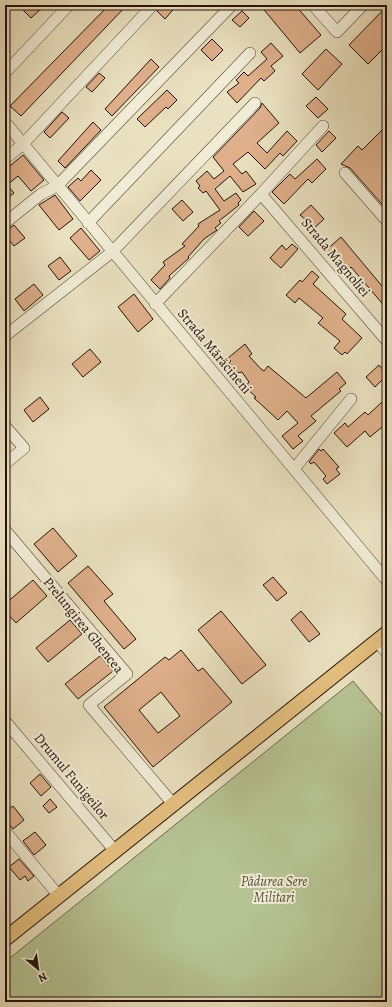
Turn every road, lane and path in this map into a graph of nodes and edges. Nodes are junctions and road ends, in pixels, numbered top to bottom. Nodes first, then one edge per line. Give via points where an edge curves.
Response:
1 (69, 5) edge
2 (153, 5) edge
3 (232, 5) edge
4 (313, 5) edge
5 (363, 5) edge
6 (250, 53) dead end
7 (5, 73) edge
8 (255, 103) dead end
9 (5, 122) edge
10 (323, 126) dead end
11 (23, 144) junction
12 (5, 159) edge
13 (345, 173) dead end
14 (57, 186) junction
15 (261, 194) junction
16 (387, 221) edge
17 (5, 223) edge
18 (88, 223) junction
19 (112, 252) junction
20 (155, 304) junction
21 (5, 336) edge
22 (387, 341) edge
23 (351, 399) dead end
24 (5, 426) edge
25 (5, 464) edge
26 (294, 470) junction
27 (5, 530) edge
28 (387, 581) edge
29 (382, 637) edge
30 (387, 653) edge
31 (5, 720) edge
32 (174, 805) junction
33 (5, 831) edge
34 (115, 851) junction
35 (59, 896) junction
36 (5, 939) edge

1 - 7 street
2 - 11 street
3 - 14 street
4 - 5 street via 337,32
6 - 18 street
8 - 19 street
9 - 11 street, Strada Mărăcineni
10 - 15 street
11 - 12 street
11 - 14 street, Strada Mărăcineni
13 - 16 street
14 - 17 street via 41,194
14 - 18 street, Strada Mărăcineni
15 - 20 street
15 - 22 street, Strada Magnoliei
18 - 19 street, Strada Mărăcineni
19 - 20 street, Strada Mărăcineni
19 - 21 street
20 - 26 street, Strada Mărăcineni
23 - 26 street
24 - 25 street via 24,448
26 - 28 street, Strada Mărăcineni
27 - 32 street, Prelungirea Ghencea via 127,674 89,705
29 - 30 street
29 - 32 main road
31 - 34 street, Drumul Funigeilor
32 - 34 main road
33 - 35 street
34 - 35 main road
35 - 36 main road

